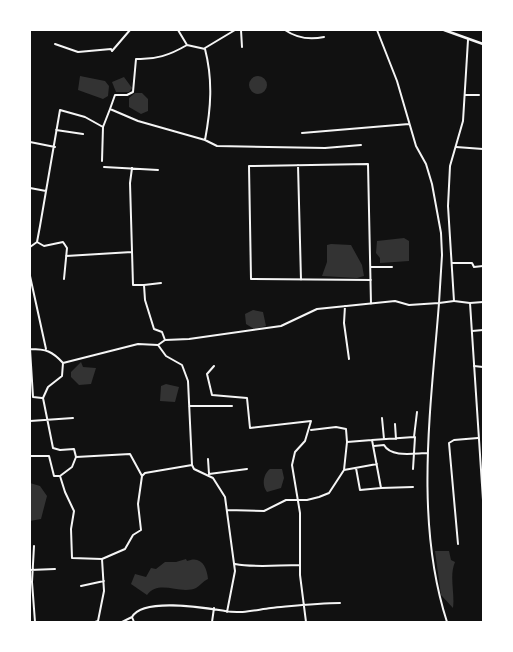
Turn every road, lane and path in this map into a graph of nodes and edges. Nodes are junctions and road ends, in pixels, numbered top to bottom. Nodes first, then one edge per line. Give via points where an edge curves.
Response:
1 (130, 30) edge
2 (178, 30) edge
3 (235, 30) edge
4 (241, 30) edge
5 (286, 30) edge
6 (377, 30) edge
7 (444, 30) edge
8 (324, 37) dead end
9 (468, 39) junction
10 (55, 44) dead end
11 (483, 44) edge
12 (187, 45) junction
13 (242, 47) dead end
14 (205, 49) junction
15 (465, 95) junction
16 (479, 95) dead end
17 (110, 108) junction
18 (409, 124) junction
19 (103, 127) junction
20 (56, 130) junction
21 (302, 133) dead end
22 (83, 134) dead end
23 (205, 140) junction
24 (30, 142) edge
25 (361, 145) dead end
26 (55, 147) junction
27 (456, 147) junction
28 (483, 149) edge
29 (102, 161) dead end
30 (298, 166) junction
31 (104, 167) dead end
32 (132, 168) junction
33 (158, 170) dead end
34 (30, 188) edge
35 (46, 191) junction
36 (37, 242) junction
37 (30, 247) edge
38 (132, 252) junction
39 (66, 256) junction
40 (452, 263) junction
41 (483, 266) edge
42 (371, 267) junction
43 (392, 267) dead end
44 (30, 276) edge
45 (64, 279) dead end
46 (301, 280) junction
47 (371, 280) junction
48 (161, 282) dead end
49 (144, 284) junction
50 (454, 301) junction
51 (483, 302) edge
52 (439, 303) junction
53 (470, 303) junction
54 (371, 304) junction
55 (345, 306) junction
56 (483, 330) edge
57 (472, 331) junction
58 (165, 340) junction
59 (158, 346) junction
60 (30, 349) edge
61 (46, 349) junction
62 (348, 359) dead end
63 (63, 363) junction
64 (214, 366) dead end
65 (474, 366) junction
66 (483, 367) edge
67 (43, 398) junction
68 (189, 406) junction
69 (232, 406) dead end
70 (418, 412) dead end
71 (73, 418) dead end
72 (382, 418) dead end
73 (49, 420) junction
74 (30, 421) edge
75 (395, 424) dead end
76 (310, 430) junction
77 (415, 435) junction
78 (478, 438) junction
79 (483, 438) edge
80 (384, 439) junction
81 (396, 439) junction
82 (372, 440) junction
83 (347, 442) junction
84 (374, 446) junction
85 (414, 453) junction
86 (428, 453) junction
87 (30, 456) edge
88 (76, 456) junction
89 (208, 459) dead end
90 (377, 464) junction
91 (192, 465) junction
92 (356, 468) junction
93 (413, 469) dead end
94 (247, 470) dead end
95 (344, 470) junction
96 (209, 474) junction
97 (60, 476) junction
98 (142, 476) junction
99 (413, 487) dead end
100 (380, 488) junction
101 (298, 500) junction
102 (483, 500) edge
103 (226, 510) junction
104 (458, 544) dead end
105 (34, 546) dead end
106 (102, 559) junction
107 (235, 564) junction
108 (300, 566) junction
109 (56, 569) dead end
110 (32, 570) edge
111 (104, 581) junction
112 (81, 586) dead end
113 (340, 603) dead end
114 (304, 606) junction
115 (214, 608) junction
116 (227, 612) junction
117 (132, 618) junction
118 (36, 622) edge
119 (97, 622) edge
120 (104, 622) edge
121 (122, 622) edge
122 (134, 622) edge
123 (212, 622) edge
124 (306, 622) edge
125 (447, 622) edge

1 - 10 street via 112,51 78,52
2 - 12 street
3 - 14 street
4 - 13 street
5 - 8 street via 310,40
6 - 18 street
7 - 9 main road
9 - 11 main road
9 - 15 street
12 - 14 street
12 - 17 street via 174,53 150,60 136,59 133,92 115,95
14 - 23 street via 212,93
15 - 16 street
15 - 27 street
17 - 19 street
17 - 23 street via 138,121
18 - 21 street
18 - 52 street via 432,184 441,233
19 - 20 street via 85,117 60,110
19 - 29 street
20 - 22 street
20 - 26 street
23 - 25 street via 217,146 233,147
24 - 26 street
26 - 35 street
27 - 28 street
27 - 40 street via 450,166 448,206
30 - 42 street via 368,164
30 - 46 street
30 - 46 street via 250,166 251,280
31 - 32 street
32 - 33 street
32 - 38 street
34 - 35 street
35 - 36 street
36 - 37 street
36 - 39 street via 44,246 63,242 67,248
38 - 39 street
38 - 49 street via 133,285
39 - 45 street
40 - 41 street
40 - 50 street
42 - 43 street
42 - 47 street
44 - 61 street
46 - 47 street
47 - 54 street
48 - 49 street
49 - 58 street via 154,329 162,332
50 - 52 street
50 - 53 street
51 - 53 street
52 - 54 street via 410,305 396,301
52 - 86 street
53 - 57 street
54 - 55 street
55 - 58 street via 316,309 281,326
55 - 62 street
56 - 57 street
57 - 65 street
58 - 59 street
59 - 63 street via 138,344
59 - 68 street via 186,372
60 - 61 street
60 - 67 street via 33,397
61 - 63 street
63 - 67 street via 62,376 48,387
64 - 76 street via 207,374 212,394 247,398 250,428 312,421
65 - 66 street
65 - 78 street
67 - 73 street
68 - 69 street
68 - 91 street
70 - 77 street
71 - 73 street
72 - 80 street
73 - 74 street
73 - 88 street via 53,448 74,448
75 - 81 street
76 - 83 street via 344,427
76 - 101 street via 293,459
77 - 81 street
77 - 85 street
78 - 79 street
78 - 102 street
78 - 104 street via 449,443
80 - 81 street
80 - 82 street
82 - 83 street
82 - 84 street
83 - 95 street
84 - 85 street via 384,445 398,453
84 - 90 street
85 - 86 street
85 - 93 street
86 - 125 street via 431,543
87 - 97 street via 49,456 54,476
88 - 97 street via 72,467
88 - 98 street via 130,454
89 - 96 street
90 - 92 street
90 - 100 street
91 - 96 street via 194,469
91 - 98 street
92 - 95 street
92 - 100 street via 360,490
94 - 96 street
95 - 101 street via 329,493
96 - 103 street via 225,497
97 - 106 street via 74,510 72,558
98 - 106 street via 138,504 141,530 133,535 125,550
99 - 100 street
101 - 103 street via 286,500 264,510
101 - 108 street
103 - 107 street
105 - 110 street
106 - 111 street
107 - 108 street via 253,564 262,568
107 - 116 street
108 - 114 street
109 - 110 street
110 - 118 street
111 - 112 street
111 - 119 street
113 - 114 street
114 - 116 street
114 - 124 street
115 - 116 street
115 - 117 street via 168,606 142,610
115 - 123 street
117 - 121 street
117 - 122 street
119 - 120 street

